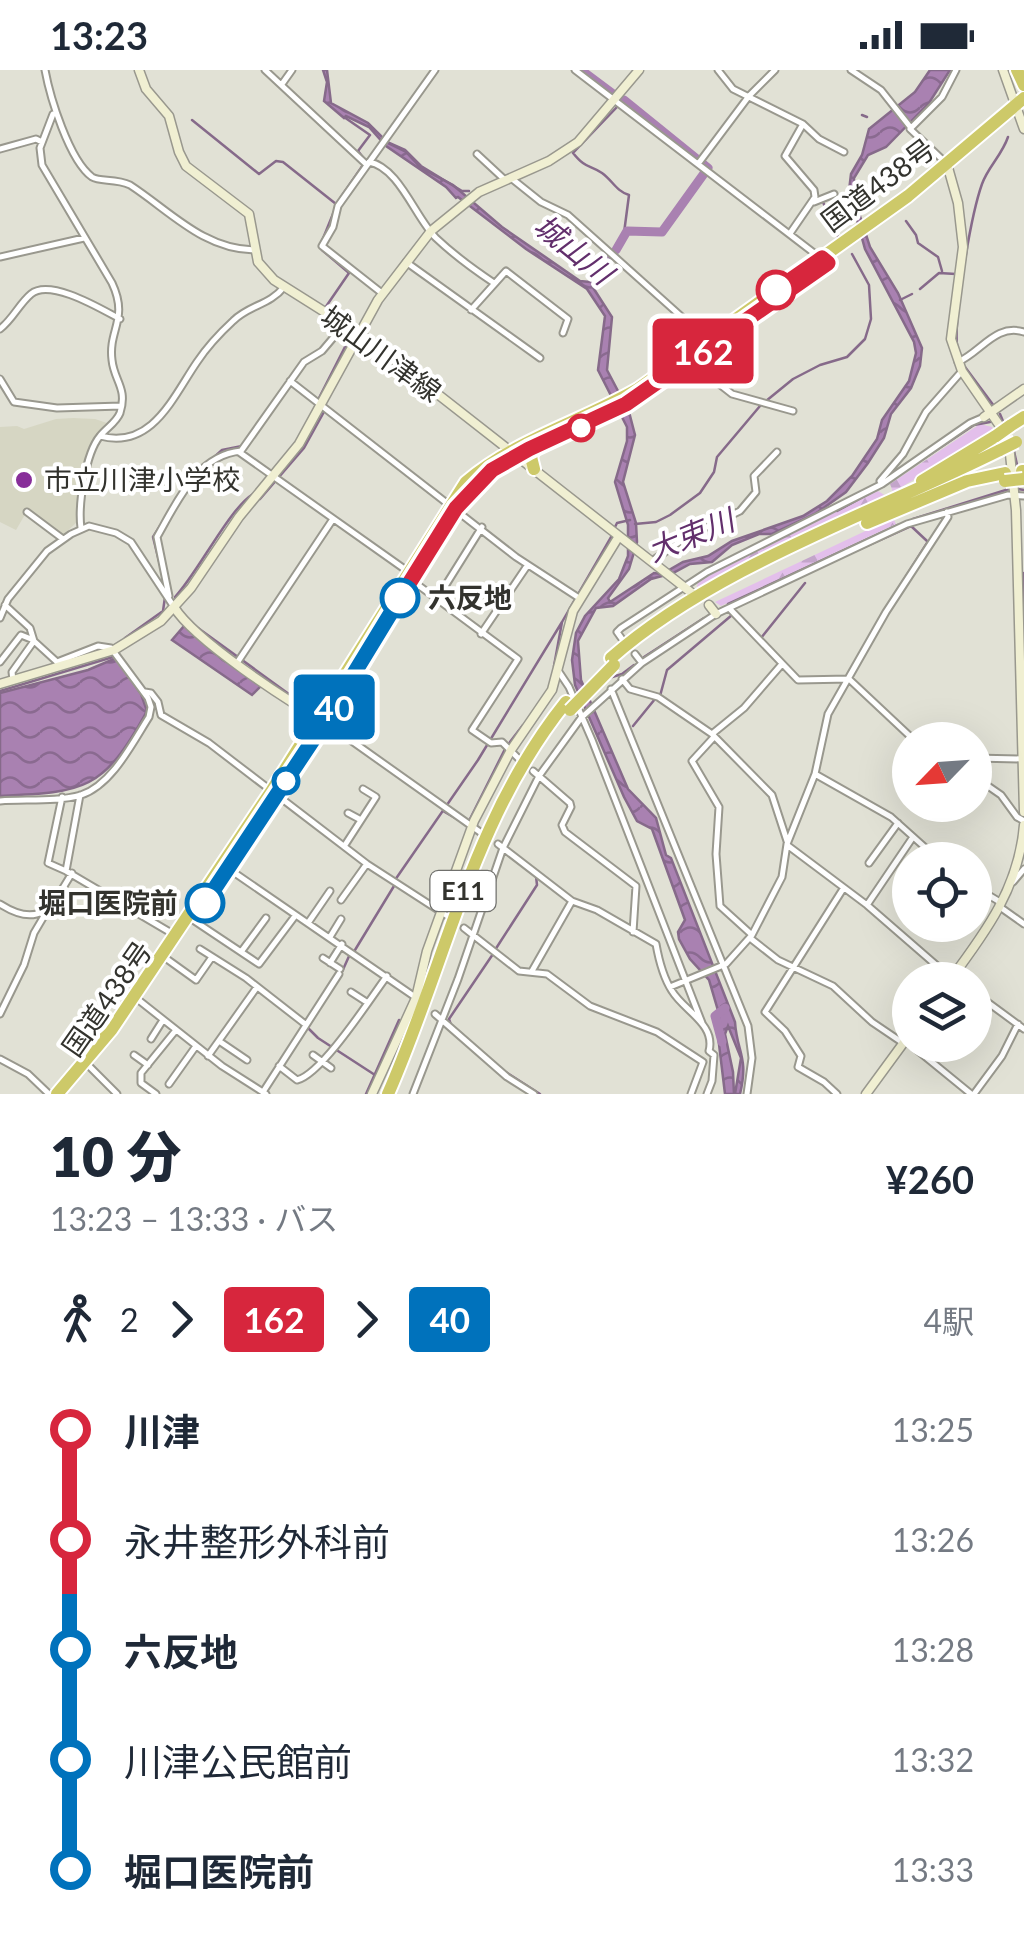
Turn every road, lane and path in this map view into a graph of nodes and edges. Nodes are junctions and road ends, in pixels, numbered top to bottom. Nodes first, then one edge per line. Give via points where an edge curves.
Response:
1 (45, 70) edge
2 (138, 70) edge
3 (265, 70) edge
4 (292, 70) edge
5 (435, 70) edge
6 (576, 70) edge
7 (639, 70) edge
8 (718, 70) edge
9 (775, 70) edge
10 (851, 70) edge
11 (956, 70) edge
12 (1003, 70) edge
13 (1017, 70) edge
14 (282, 84) junction
15 (1024, 85) edge
16 (749, 96) junction
17 (616, 99) junction
18 (1021, 107) edge
19 (54, 114) junction
20 (803, 124) junction
21 (911, 127) junction
22 (1024, 130) edge
23 (42, 142) junction
24 (0, 149) edge
25 (844, 152) dead end
26 (477, 154) dead end
27 (699, 162) junction
28 (366, 163) junction
29 (949, 168) junction
30 (508, 179) junction
31 (834, 194) dead end
32 (814, 202) junction
33 (431, 230) junction
34 (790, 232) junction
35 (84, 238) junction
36 (254, 250) junction
37 (0, 257) edge
38 (825, 260) junction
39 (406, 262) junction
40 (494, 283) junction
41 (284, 287) junction
42 (382, 294) junction
43 (470, 310) junction
44 (120, 319) junction
45 (343, 326) junction
46 (0, 330) edge
47 (1024, 332) edge
48 (562, 333) dead end
49 (358, 334) junction
50 (709, 342) junction
51 (540, 358) dead end
52 (687, 358) junction
53 (961, 364) junction
54 (0, 379) edge
55 (290, 381) junction
56 (1024, 388) edge
57 (620, 403) junction
58 (322, 404) junction
59 (121, 406) junction
60 (793, 411) dead end
61 (994, 412) junction
62 (1024, 416) edge
63 (984, 417) joint
64 (100, 436) junction
65 (1020, 440) edge
66 (998, 443) junction
67 (536, 446) junction
68 (239, 452) junction
69 (777, 452) dead end
70 (512, 454) junction
71 (534, 469) junction
72 (1023, 475) edge
73 (276, 478) junction
74 (883, 485) junction
75 (889, 494) dead end
76 (1020, 496) edge
77 (453, 506) junction
78 (947, 511) junction
79 (27, 512) dead end
80 (902, 512) junction
81 (333, 520) junction
82 (907, 524) junction
83 (482, 527) junction
84 (81, 528) junction
85 (63, 538) junction
86 (622, 539) junction
87 (653, 562) junction
88 (527, 565) junction
89 (410, 576) junction
90 (682, 584) junction
91 (166, 593) junction
92 (694, 594) dead end
93 (576, 597) junction
94 (437, 599) junction
95 (5, 604) junction
96 (709, 606) dead end
97 (174, 607) junction
98 (729, 608) junction
99 (716, 614) junction
100 (0, 618) edge
101 (481, 634) junction
102 (622, 639) dead end
103 (32, 640) junction
104 (114, 650) junction
105 (635, 654) dead end
106 (238, 661) junction
107 (0, 662) edge
108 (612, 662) junction
109 (642, 663) junction
110 (58, 664) junction
111 (782, 664) junction
112 (559, 672) junction
113 (849, 679) junction
114 (13, 680) junction
115 (622, 680) junction
116 (0, 684) edge
117 (610, 690) junction
118 (145, 692) junction
119 (575, 711) junction
120 (322, 720) junction
121 (895, 722) edge
122 (713, 735) junction
123 (511, 750) junction
124 (992, 758) edge
125 (1023, 759) edge
126 (520, 760) dead end
127 (536, 774) junction
128 (815, 774) junction
129 (363, 789) dead end
130 (992, 789) edge
131 (275, 793) junction
132 (80, 795) junction
133 (62, 797) junction
134 (0, 801) edge
135 (1024, 812) edge
136 (348, 813) dead end
137 (361, 820) junction
138 (898, 823) junction
139 (1024, 823) edge
140 (476, 829) junction
141 (914, 837) junction
142 (919, 842) edge
143 (787, 843) junction
144 (345, 846) junction
145 (500, 846) junction
146 (868, 863) dead end
147 (367, 864) junction
148 (225, 867) junction
149 (1024, 869) edge
150 (69, 872) junction
151 (1012, 882) junction
152 (844, 889) junction
153 (330, 891) dead end
154 (992, 898) edge
155 (341, 900) dead end
156 (572, 901) junction
157 (0, 904) edge
158 (867, 905) junction
159 (1001, 905) junction
160 (47, 910) junction
161 (446, 914) junction
162 (296, 916) junction
163 (190, 918) junction
164 (266, 918) dead end
165 (341, 919) dead end
166 (308, 924) junction
167 (1024, 924) edge
168 (464, 928) dead end
169 (633, 932) junction
170 (471, 934) junction
171 (751, 936) junction
172 (177, 937) junction
173 (330, 937) junction
174 (342, 944) junction
175 (200, 949) dead end
176 (241, 952) junction
177 (164, 957) junction
178 (212, 957) junction
179 (323, 958) dead end
180 (330, 962) junction
181 (933, 962) edge
182 (964, 962) edge
183 (721, 967) junction
184 (792, 967) junction
185 (532, 970) junction
186 (387, 976) junction
187 (688, 980) junction
188 (670, 987) junction
189 (256, 988) junction
190 (351, 992) dead end
191 (136, 999) junction
192 (418, 1000) junction
193 (368, 1003) junction
194 (992, 1005) edge
195 (0, 1014) edge
196 (435, 1014) dead end
197 (163, 1020) junction
198 (442, 1020) junction
199 (702, 1023) junction
200 (305, 1024) junction
201 (1021, 1027) edge
202 (176, 1030) junction
203 (892, 1033) edge
204 (151, 1038) dead end
205 (219, 1040) junction
206 (196, 1046) junction
207 (709, 1051) junction
208 (134, 1055) dead end
209 (313, 1055) dead end
210 (208, 1056) junction
211 (0, 1059) edge
212 (247, 1060) dead end
213 (892, 1061) edge
214 (322, 1062) junction
215 (704, 1062) junction
216 (933, 1062) edge
217 (88, 1065) junction
218 (148, 1065) junction
219 (279, 1066) junction
220 (331, 1068) dead end
221 (379, 1078) junction
222 (169, 1084) dead end
223 (391, 1091) edge
224 (263, 1093) edge
225 (49, 1094) edge
226 (57, 1094) edge
227 (67, 1094) edge
228 (117, 1094) edge
229 (156, 1094) edge
230 (372, 1094) edge
231 (413, 1094) edge
232 (534, 1094) edge
233 (690, 1094) edge
234 (707, 1094) edge
235 (748, 1094) edge
236 (837, 1094) edge
237 (866, 1094) edge
238 (972, 1094) edge

1 - 19 street
2 - 36 street, 城山川津線 via 170,116 186,166 250,214
3 - 14 street
4 - 14 street
5 - 28 street
6 - 17 street
7 - 17 street
8 - 16 street
9 - 16 street
10 - 21 street via 881,90
11 - 21 street via 942,96
12 - 18 street
13 - 15 highway
14 - 28 street
16 - 20 street
16 - 27 street
17 - 27 street
17 - 30 street via 569,148
18 - 22 street
18 - 29 highway, 国道438号
19 - 23 street
19 - 36 street via 91,176 130,185 204,238
20 - 25 street
20 - 32 street via 785,156 814,190
21 - 29 street
23 - 24 street
23 - 35 street via 48,178
26 - 30 street
27 - 34 street
28 - 33 street via 384,168
28 - 42 street via 322,246
29 - 38 highway, 国道438号
29 - 53 street via 963,248 952,320
30 - 33 street via 472,196
30 - 50 street via 568,214
31 - 32 street
32 - 34 street
33 - 39 street
33 - 40 street
34 - 38 street
35 - 37 street
35 - 44 street via 116,292
36 - 41 street, 城山川津線 via 263,270
38 - 50 highway, 国道438号
39 - 42 street
39 - 43 street
40 - 43 street
40 - 48 street via 506,271 550,302 568,319
41 - 45 street, 城山川津線
41 - 64 street via 234,320 152,426 125,438
42 - 49 street
43 - 51 street
44 - 46 street via 43,288
44 - 59 street via 112,355 123,388
45 - 49 street, 城山川津線
45 - 55 street
47 - 53 street via 994,336
49 - 58 street
49 - 70 street, 城山川津線
50 - 52 highway, 国道438号
52 - 57 highway, 国道438号
52 - 60 street via 732,394
53 - 61 street
53 - 74 street
54 - 59 street via 14,402
55 - 58 street
55 - 68 street
56 - 61 street
57 - 67 highway, 国道438号
57 - 70 highway, 国道438号
58 - 73 street
58 - 77 street
59 - 64 street
61 - 63 street
61 - 76 street
62 - 66 highway, bridge
63 - 74 street
64 - 84 street via 85,477
65 - 66 highway, bridge
66 - 108 highway, E11 via 712,588
67 - 70 highway, 国道438号
67 - 71 highway
68 - 73 street
68 - 91 street via 223,453 201,470 156,537
69 - 87 street via 754,476 756,492 740,511
70 - 71 street, 城山川津線
70 - 77 highway, 国道438号 via 466,482
71 - 86 street, 城山川津線
72 - 80 highway, bridge
73 - 81 street
73 - 97 street
74 - 75 street
74 - 90 street
76 - 78 street
76 - 125 street
77 - 83 street
77 - 89 highway, 国道438号
78 - 82 street
78 - 113 street
79 - 85 street
80 - 82 street
80 - 108 highway, E11 via 717,594
81 - 89 street
81 - 106 street
82 - 98 street
83 - 88 street
83 - 94 street
84 - 85 street
84 - 91 street via 127,538
85 - 95 street
86 - 87 street, 城山川津線
86 - 93 street
87 - 90 street, 城山川津線
88 - 93 street
88 - 101 street
89 - 94 street
89 - 120 highway, 国道438号
90 - 92 street, 城山川津線
90 - 102 street via 616,632
91 - 97 street
93 - 112 street
94 - 101 street
95 - 100 street
95 - 103 street via 30,628
96 - 99 street
97 - 104 street
97 - 106 street
98 - 99 street
98 - 111 street
99 - 109 street
101 - 123 street via 518,660 472,730
103 - 107 street via 20,635
103 - 110 street
103 - 114 street
104 - 110 street
104 - 118 street
105 - 109 street
106 - 120 street
108 - 119 highway, E11
109 - 115 street
110 - 114 street
111 - 113 street via 805,682
111 - 122 street
112 - 119 street
112 - 123 street
113 - 121 street
113 - 128 street via 828,714
114 - 116 street
115 - 117 street
115 - 122 street
117 - 119 street
117 - 183 street
118 - 131 street via 158,702 160,715
118 - 132 street via 148,720 108,776
119 - 127 street
119 - 187 street
119 - 223 highway, E11 via 517,770 488,828
120 - 131 highway, 国道438号
120 - 140 street
122 - 143 street via 772,794
122 - 171 street via 692,761 719,807 720,906
123 - 126 street
123 - 140 street
124 - 125 street
125 - 135 street
127 - 145 street
127 - 169 street via 570,802 565,832 636,886
128 - 138 street
128 - 143 street
129 - 137 street via 376,797
130 - 139 street
131 - 144 street
131 - 148 highway, 国道438号
132 - 133 street
132 - 150 street
133 - 134 street
133 - 150 street via 48,863
136 - 137 street
137 - 144 street
138 - 141 street
138 - 146 street
139 - 151 street
140 - 161 street via 460,854
141 - 142 street
141 - 158 street
143 - 152 street
143 - 171 street via 782,878
144 - 147 street
145 - 156 street
145 - 170 street
147 - 155 street
147 - 161 street
148 - 162 street
148 - 163 highway, 国道438号
149 - 151 street
150 - 160 street
150 - 172 street
151 - 159 street
152 - 158 street
152 - 184 street
153 - 166 street
154 - 159 street
156 - 169 street
156 - 185 street
157 - 160 street via 19,914
158 - 181 street
159 - 167 street
159 - 182 street
160 - 195 street
161 - 192 street via 427,951
162 - 166 street
162 - 176 street via 259,964
163 - 172 highway, 国道438号
163 - 176 street
164 - 176 street
165 - 173 street
166 - 173 street
168 - 170 street
169 - 188 street via 656,944
170 - 185 street via 519,971
170 - 198 street
171 - 183 street
171 - 184 street
172 - 177 highway, 国道438号
173 - 174 street
174 - 180 street
174 - 186 street
175 - 178 street
177 - 178 street via 196,980
177 - 191 highway, 国道438号
178 - 189 street
179 - 180 street
180 - 200 street via 339,971
183 - 187 street
183 - 235 street via 748,1026
184 - 203 street via 834,986
184 - 236 street via 767,1016 801,1056 798,1067
185 - 215 street
186 - 192 street
186 - 193 street
187 - 188 street
187 - 199 street
188 - 199 street
189 - 200 street
189 - 205 street
190 - 193 street
191 - 197 street
191 - 217 highway, 国道438号
192 - 221 street
193 - 214 street
194 - 201 street
196 - 198 street
197 - 202 street
197 - 204 street
198 - 231 street
198 - 232 street
199 - 207 street
200 - 219 street
201 - 238 street
202 - 206 street
202 - 218 street
205 - 210 street
205 - 212 street
206 - 210 street
206 - 222 street
207 - 215 street
207 - 234 street via 714,1069
208 - 218 street
209 - 214 street
210 - 224 street
211 - 225 street
213 - 237 street
214 - 219 street via 297,1080
214 - 220 street
215 - 233 street
216 - 238 street
217 - 226 highway, 国道438号
217 - 227 highway, 国道438号
217 - 228 street
218 - 229 street via 141,1083
219 - 224 street
221 - 223 street
221 - 230 street

